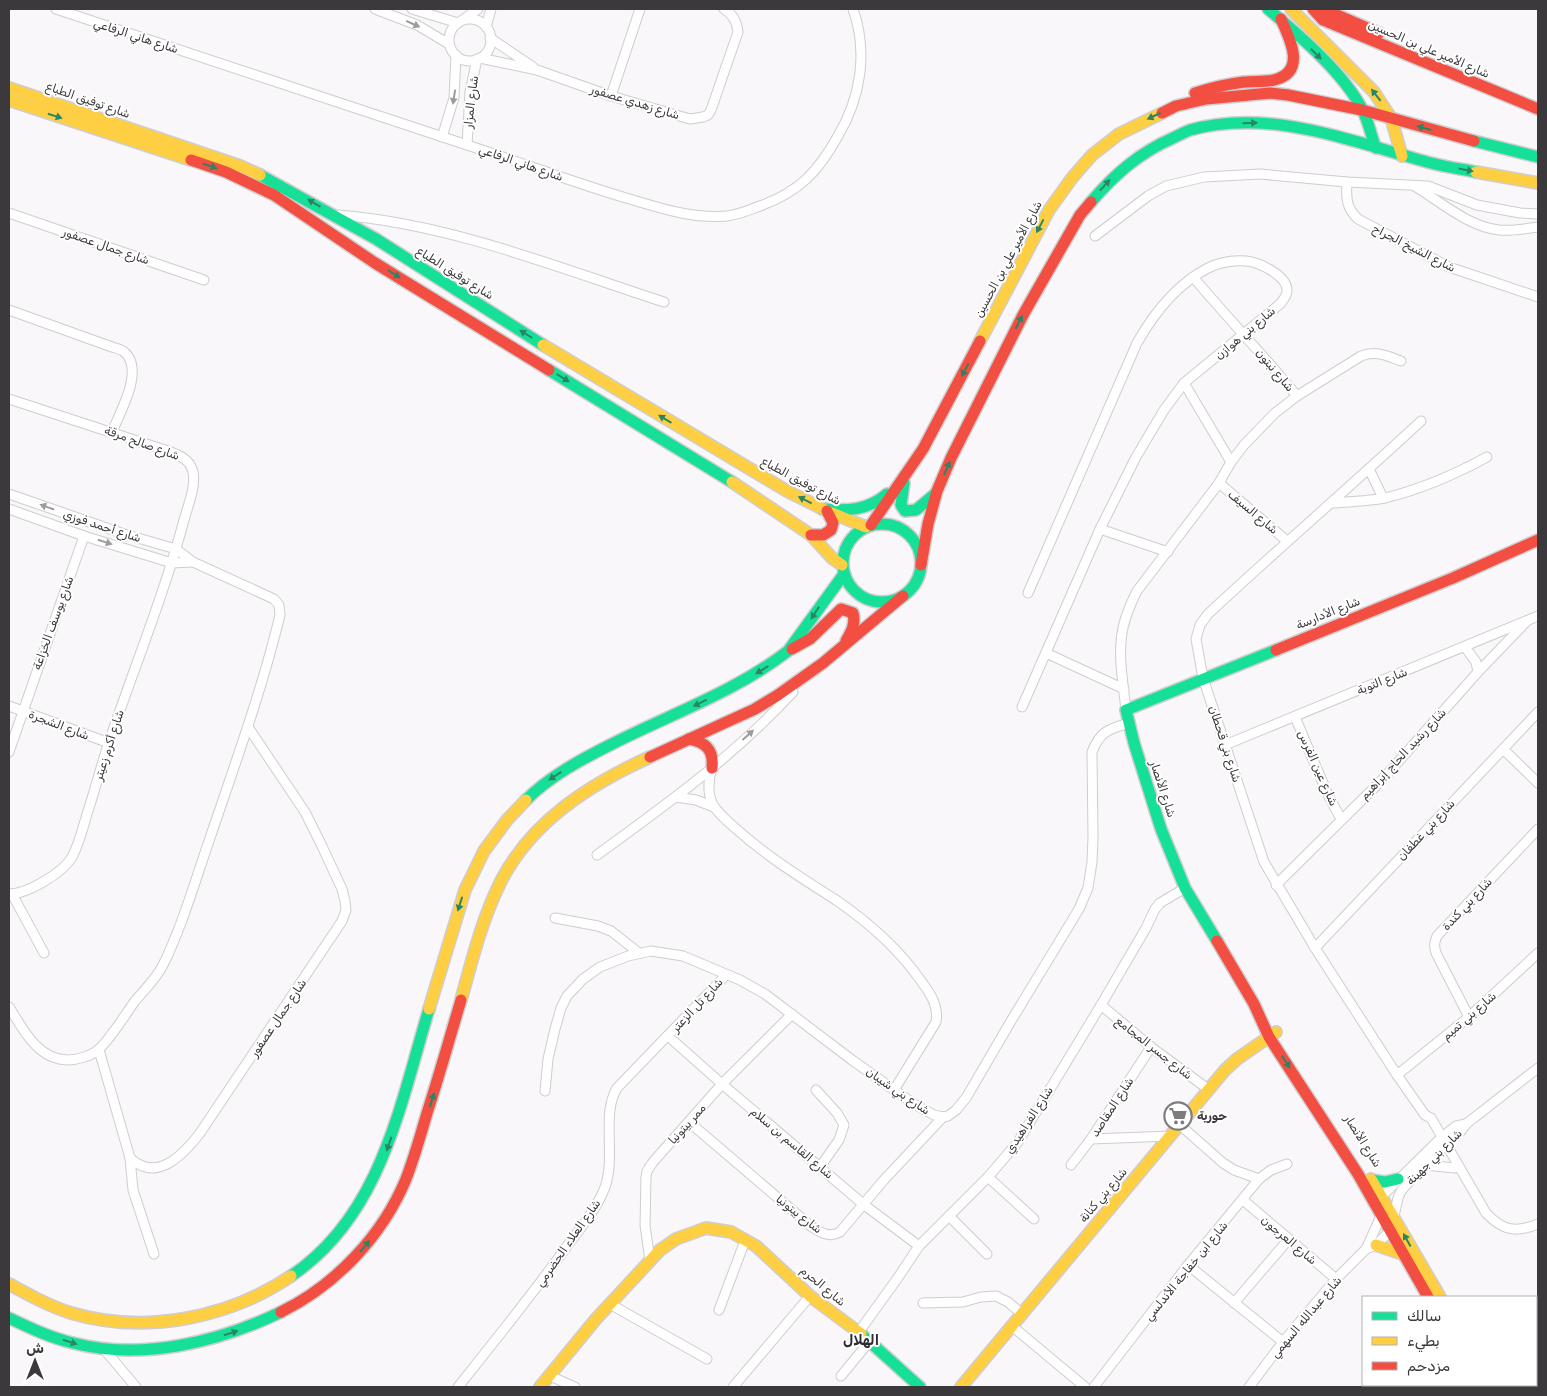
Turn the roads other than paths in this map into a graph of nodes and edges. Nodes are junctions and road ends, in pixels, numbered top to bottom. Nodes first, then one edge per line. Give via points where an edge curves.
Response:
1 (56, 9) edge
2 (375, 9) edge
3 (412, 9) edge
4 (478, 9) edge
5 (491, 9) edge
6 (640, 9) edge
7 (724, 9) edge
8 (852, 9) edge
9 (1268, 9) edge
10 (1291, 9) edge
11 (1313, 9) edge
12 (1324, 9) edge
13 (1281, 20) junction
14 (460, 21) junction
15 (486, 27) junction
16 (490, 38) junction
17 (449, 44) junction
18 (456, 55) junction
19 (478, 58) junction
20 (538, 70) junction
21 (9, 88) edge
22 (612, 96) junction
23 (9, 100) edge
24 (1538, 100) edge
25 (1176, 106) junction
26 (1362, 110) junction
27 (1538, 110) edge
28 (1392, 118) junction
29 (442, 137) junction
30 (467, 144) junction
31 (1376, 148) junction
32 (1402, 156) junction
33 (1538, 157) edge
34 (1347, 182) junction
35 (1538, 183) edge
36 (1411, 184) junction
37 (9, 213) edge
38 (1538, 214) edge
39 (334, 215) junction
40 (1538, 227) edge
41 (1095, 236) dead end
42 (387, 246) junction
43 (375, 263) junction
44 (1193, 277) junction
45 (204, 280) dead end
46 (1538, 297) edge
47 (664, 302) dead end
48 (9, 310) edge
49 (1243, 335) junction
50 (1401, 361) dead end
51 (1184, 383) junction
52 (1297, 396) junction
53 (9, 399) edge
54 (1421, 421) dead end
55 (112, 432) junction
56 (1487, 457) dead end
57 (1231, 462) junction
58 (1369, 469) junction
59 (906, 476) junction
60 (1220, 483) junction
61 (937, 491) junction
62 (9, 494) edge
63 (1384, 498) junction
64 (1330, 503) junction
65 (9, 509) edge
66 (825, 510) junction
67 (869, 526) junction
68 (1100, 529) junction
69 (811, 535) junction
70 (84, 536) junction
71 (1538, 540) edge
72 (1287, 541) junction
73 (176, 549) junction
74 (1168, 552) junction
75 (193, 562) junction
76 (172, 563) junction
77 (921, 565) junction
78 (843, 569) junction
79 (1028, 593) dead end
80 (903, 596) junction
81 (1538, 616) edge
82 (1527, 621) junction
83 (845, 644) junction
84 (1465, 647) junction
85 (788, 651) junction
86 (1046, 653) junction
87 (1478, 672) junction
88 (809, 675) junction
89 (1204, 678) junction
90 (1124, 689) junction
91 (9, 706) edge
92 (1022, 707) dead end
93 (1126, 710) junction
94 (22, 711) junction
95 (1538, 712) edge
96 (1295, 717) junction
97 (1129, 723) junction
98 (248, 727) junction
99 (689, 740) junction
100 (109, 743) junction
101 (1225, 745) junction
102 (1503, 749) junction
103 (9, 752) edge
104 (712, 768) junction
105 (1538, 783) edge
106 (676, 797) junction
107 (714, 807) junction
108 (1342, 819) junction
109 (1538, 829) edge
110 (598, 855) dead end
111 (1276, 885) junction
112 (1185, 888) junction
113 (10, 894) edge
114 (555, 918) dead end
115 (1315, 948) junction
116 (44, 953) dead end
117 (638, 953) junction
118 (1538, 953) edge
119 (726, 975) junction
120 (1101, 1005) junction
121 (9, 1006) edge
122 (792, 1014) junction
123 (1469, 1017) junction
124 (1273, 1034) junction
125 (668, 1036) junction
126 (1151, 1047) junction
127 (98, 1050) junction
128 (1538, 1068) edge
129 (1397, 1076) junction
130 (722, 1084) junction
131 (816, 1090) dead end
132 (894, 1090) junction
133 (1208, 1090) junction
134 (545, 1091) dead end
135 (943, 1117) junction
136 (688, 1122) junction
137 (1180, 1125) junction
138 (1171, 1136) junction
139 (1091, 1139) junction
140 (1342, 1141) junction
141 (1443, 1143) junction
142 (130, 1158) junction
143 (1287, 1164) dead end
144 (1071, 1165) dead end
145 (1424, 1165) junction
146 (820, 1166) junction
147 (1454, 1168) junction
148 (988, 1177) junction
149 (1259, 1179) junction
150 (1372, 1180) junction
151 (1398, 1180) junction
152 (1467, 1183) junction
153 (1382, 1196) junction
154 (1243, 1200) junction
155 (863, 1204) junction
156 (949, 1216) junction
157 (1382, 1216) junction
158 (1394, 1218) junction
159 (1034, 1219) dead end
160 (1538, 1224) edge
161 (697, 1230) junction
162 (1391, 1230) junction
163 (1288, 1240) junction
164 (743, 1246) junction
165 (919, 1246) junction
166 (1371, 1247) junction
167 (154, 1254) dead end
168 (987, 1254) dead end
169 (1404, 1255) junction
170 (650, 1261) junction
171 (1188, 1265) junction
172 (1336, 1279) junction
173 (9, 1284) edge
174 (1427, 1296) edge
175 (1439, 1296) edge
176 (808, 1298) junction
177 (922, 1303) dead end
178 (1234, 1303) junction
179 (610, 1304) junction
180 (719, 1310) dead end
181 (1022, 1314) junction
182 (9, 1318) edge
183 (1012, 1326) junction
184 (856, 1336) junction
185 (1282, 1342) junction
186 (866, 1345) junction
187 (103, 1348) junction
188 (707, 1359) dead end
189 (550, 1376) junction
190 (841, 1376) dead end
191 (136, 1387) edge
192 (458, 1387) edge
193 (540, 1387) edge
194 (575, 1387) edge
195 (733, 1387) edge
196 (908, 1387) edge
197 (920, 1387) edge
198 (961, 1387) edge
199 (1085, 1387) edge
200 (1094, 1387) edge
201 (1249, 1387) edge

1 - 29 street, شارع هاني الرفاعي
2 -> 17 street via 416,25
3 - 14 street
4 - 14 street
5 - 15 street
6 - 22 street
7 - 22 street, شارع زهدي عصفور via 732,15 738,32 708,115 690,119
8 - 30 street, شارع هاني الرفاعي via 860,36 862,70 848,119 826,157 803,183 780,198 741,213 709,217 677,214
9 - 13 main road
28 -> 10 main road via 1363,80
11 - 27 main road, شارع الأمير علي بن الحسين via 1323,20
12 - 24 main road, شارع الأمير علي بن الحسين
13 - 25 main road via 1294,50 1290,71 1282,78 1231,84 1196,93
13 -> 26 main road via 1336,75
14 - 15 street via 475,20
14 - 17 street via 450,32
15 - 16 street
16 - 19 street via 488,49
16 - 20 street, شارع زهدي عصفور
17 - 18 street
18 - 19 street via 466,60
18 -> 29 street, شارع المزار via 454,98
19 - 20 street, شارع زهدي عصفور
19 - 30 street, شارع المزار via 470,92
20 - 22 street, شارع زهدي عصفور
39 -> 21 main road, شارع توفيق الطباع via 248,169
23 -> 43 main road, شارع توفيق الطباع via 226,172 274,195
25 - 26 main road, شارع الأمير علي بن الحسين via 1206,99 1270,93
25 -> 59 main road, شارع الأمير علي بن الحسين via 1119,134 1092,155 1072,178 1049,210
26 - 28 main road, شارع الأمير علي بن الحسين
26 - 31 main road
28 - 32 main road
33 -> 28 main road, شارع الأمير علي بن الحسين
29 - 30 street, شارع هاني الرفاعي
31 - 32 main road
61 -> 31 main road via 1023,315 1080,215 1129,163 1190,130 1256,122 1296,128
32 -> 35 main road
34 - 36 street
34 - 41 street via 1260,174 1185,181 1166,186 1148,196
34 - 46 street, شارع الشيخ الجراح via 1348,207 1358,219 1449,267
36 - 38 street via 1441,190 1477,205
36 - 40 street via 1487,228 1515,230
37 - 45 street, شارع جمال عصفور
39 - 42 main road, شارع توفيق الطباع
39 - 47 street via 380,219 465,237
42 - 43 main road
66 -> 42 main road, شارع توفيق الطباع via 584,370
43 -> 69 main road, شارع توفيق الطباع via 751,492
44 - 49 street, شارع نبتون
44 - 49 street, شارع بني هوازن via 1224,262 1248,261 1260,264 1285,282 1286,296 1280,304
44 - 79 street, شارع بني هوازن via 1161,307 1137,343
48 - 55 street via 123,351 132,365 133,376
49 - 51 street, شارع بني هوازن
49 - 52 street, شارع نبتون
50 - 52 street via 1370,352
51 - 57 street
51 - 68 street, شارع بني هوازن via 1141,449
52 - 57 street via 1275,413
53 - 55 street, شارع صالح مرقة
54 - 58 street, شارع بني قحطان
55 - 73 street, شارع صالح مرقة via 168,450 183,457 190,465 192,487
56 - 63 street via 1435,483
57 - 60 street
58 - 63 street
58 - 64 street, شارع بني قحطان
59 - 61 main road via 901,500 905,511 916,510
59 - 66 main road via 882,499 864,509
59 - 67 main road, شارع الأمير علي بن الحسين
60 - 72 street, شارع السيف
60 - 74 street
61 - 77 main road
73 -> 62 street, شارع أحمد فوزي
63 - 64 street
64 - 72 street, شارع بني قحطان
65 - 70 street, شارع أحمد فوزي
66 - 67 main road, شارع توفيق الطباع
66 - 69 main road via 832,520 831,531 822,536
67 - 77 main road via 890,524 906,532 918,547
67 - 78 main road via 848,542
68 - 74 street
68 - 86 street, شارع بني هوازن
69 - 78 main road, شارع توفيق الطباع
70 -> 76 street, شارع أحمد فوزي
70 - 94 street, شارع يوسف الخزاعة
71 - 89 main road, شارع الأدارسة via 1453,578
72 - 89 street, شارع بني قحطان via 1200,625 1196,639
73 - 75 street, شارع أحمد فوزي
73 - 76 street, شارع أكرم زعيتر
74 - 90 street via 1137,591 1124,622 1121,656
75 - 76 street, شارع أحمد فوزي
75 - 98 street, شارع أحمد فوزي via 266,594 279,604 277,630
76 - 100 street, شارع أكرم زعيتر
77 - 80 main road via 916,583
78 - 80 main road via 851,588 866,599 885,602
78 -> 85 main road
80 - 83 main road
81 - 82 street, شارع التوبة
82 - 84 street, شارع التوبة
82 - 87 street, شارع رشيد الحاج إبراهيم
83 - 85 main road via 855,619 852,613 841,609 810,639
83 - 88 main road
84 - 87 street via 1476,662
84 - 96 street, شارع التوبة
85 -> 173 main road via 743,681 567,768 528,797 496,833 473,869 465,890 395,1125 378,1170 349,1221 299,1271 280,1286 220,1311 160,1322 113,1322 82,1317 27,1295
86 - 90 street
86 - 92 street, شارع بني هوازن
87 - 108 street, شارع رشيد الحاج إبراهيم via 1382,780
88 - 99 main road via 758,707
104 -> 88 street
89 - 93 main road, شارع الأدارسة
89 - 101 street, شارع بني قحطان
90 - 93 street
91 - 94 street, شارع الشجرة
93 - 97 main road, شارع الأنصار
94 - 100 street, شارع الشجرة
94 - 103 street, شارع يوسف الخزاعة
95 - 102 street, شارع بني غطفان
96 - 101 street, شارع التوبة
96 - 108 street, شارع عين الفرس via 1328,795
97 - 112 main road, شارع الأنصار via 1162,829
97 - 135 street, شارع بني شيبان via 1108,729 1095,743 1092,752 1092,862 1088,888 1079,909 966,1098 956,1110
98 - 127 street via 163,966
98 - 142 street, شارع جمال عصفور via 305,812 342,889 346,910 332,938 193,1143 169,1164 154,1169 136,1164
99 - 104 main road via 698,740 711,751
187 -> 99 main road via 138,1350 202,1342 258,1324 307,1298 357,1256 390,1210 411,1165 488,911 508,868 532,835 574,798 606,779
100 - 113 street, شارع أكرم زعيتر via 72,858 55,876
101 - 111 street, شارع بني قحطان via 1264,862
102 - 105 street
102 - 115 street, شارع بني غطفان
104 - 106 street
104 - 107 street via 708,788
106 - 107 street
106 - 110 street
107 - 132 street via 770,857 872,928 902,956 924,985 936,1008 936,1022
108 - 111 street, شارع رشيد الحاج إبراهيم
109 - 123 street, شارع بني كندة via 1437,936 1436,953
111 - 115 street, شارع بني قحطان
112 - 120 street, شارع الفراهيدي via 1155,909
112 - 124 main road, شارع الأنصار
113 - 116 street
114 - 117 street via 611,931
115 - 129 street, شارع بني قحطان
117 - 119 street, شارع بني شيبان via 651,951 683,956
117 - 134 street, شارع بني شيبان via 600,967 568,996 555,1029
118 - 123 street, شارع بني تميم
119 - 122 street, شارع بني شيبان via 765,994
119 - 125 street, شارع تل الزعتر
120 - 126 street, شارع جسر المجامع
120 - 148 street, شارع الفراهيدي via 1018,1142
121 - 127 street via 27,1035 46,1054 72,1059
122 - 130 street, ممر بيتونيا
122 - 132 street, شارع بني شيبان
123 - 129 street, شارع بني تميم
124 - 133 main road, شارع بني كنانة via 1237,1059
124 - 140 main road, شارع الأنصار
125 - 130 street, شارع القاسم بن سلام
125 - 192 street, شارع العلاء الحضرمي via 612,1096 610,1156 604,1192 541,1282
126 - 133 street, شارع جسر المجامع
126 - 139 street, شارع المقاصد
127 - 142 street
128 - 141 street, شارع بني جهينة
129 - 141 street, شارع بني قحطان via 1431,1118
130 - 136 street, ممر بيتونيا
130 - 146 street, شارع القاسم بن سلام
131 - 146 street via 844,1125 839,1140
132 - 135 street, شارع بني شيبان via 928,1112
133 - 137 main road, شارع بني كنانة
135 - 155 street, شارع بيتونيا
136 - 155 street, شارع بيتونيا via 821,1233 831,1235 840,1232
136 - 170 street, ممر بيتونيا via 653,1162 646,1177 645,1225
137 - 138 main road, شارع بني كنانة
137 - 149 street via 1234,1170
138 - 139 street
138 - 181 main road, شارع بني كنانة
139 - 144 street, شارع المقاصد
140 - 150 main road, شارع الأنصار
140 - 157 main road, شارع الأنصار
141 - 145 street, شارع بني جهينة
141 - 147 street
141 - 151 street, شارع بني جهينة
141 - 152 street via 1465,1174
142 - 167 street via 133,1190
143 - 149 street, شارع ابن خفاجة الأندلسي
145 - 147 street
145 - 158 street, شارع بني جهينة via 1401,1191
146 - 155 street, شارع القاسم بن سلام
147 - 152 street
148 - 156 street, شارع الفراهيدي
148 - 159 street
149 - 154 street, شارع ابن خفاجة الأندلسي
150 - 151 main road
150 - 153 main road, شارع الأنصار
151 - 153 street, شارع بني جهينة
152 - 160 street via 1495,1222 1514,1230
153 - 157 street, شارع عبدالله السهمي
153 - 158 main road, شارع الأنصار
154 - 163 street, شارع العرجون
154 - 171 street, شارع ابن خفاجة الأندلسي
155 - 165 street, شارع القاسم بن سلام
156 - 165 street, شارع الفراهيدي
156 - 168 street
157 - 162 main road, شارع الأنصار
157 - 166 street, شارع عبدالله السهمي
158 - 162 street
175 -> 158 main road, شارع الأنصار
161 - 164 main road, شارع الحرم via 718,1234
161 - 170 main road, شارع الحرم via 668,1243
161 - 176 main road, شارع الحرم via 715,1228 738,1235 764,1253
162 - 166 street, شارع عبدالله السهمي
162 - 169 main road, شارع الأنصار
163 - 172 street, شارع العرجون
163 - 178 street
164 - 176 main road, شارع الحرم
164 - 180 street
165 - 184 street, شارع الفراهيدي
166 - 169 main road
166 - 172 street, شارع عبدالله السهمي
169 - 174 main road, شارع الأنصار
170 - 179 main road, شارع الحرم
171 - 178 street
171 - 200 street, شارع ابن خفاجة الأندلسي
172 - 185 street, شارع عبدالله السهمي
176 - 184 main road, شارع الحرم
176 - 195 street
177 - 181 street via 963,1302 996,1296
178 - 185 street
179 - 188 street
179 - 189 main road, شارع الحرم
181 - 183 main road, شارع بني كنانة
182 -> 187 main road via 76,1344
183 - 198 main road, شارع بني كنانة
183 - 199 street
184 - 186 main road, شارع الحرم
185 - 201 street, شارع عبدالله السهمي
186 - 190 street
186 - 196 main road, شارع الحرم
186 - 197 main road, شارع الحرم
187 - 191 street
189 - 193 main road, شارع الحرم
189 - 194 street

